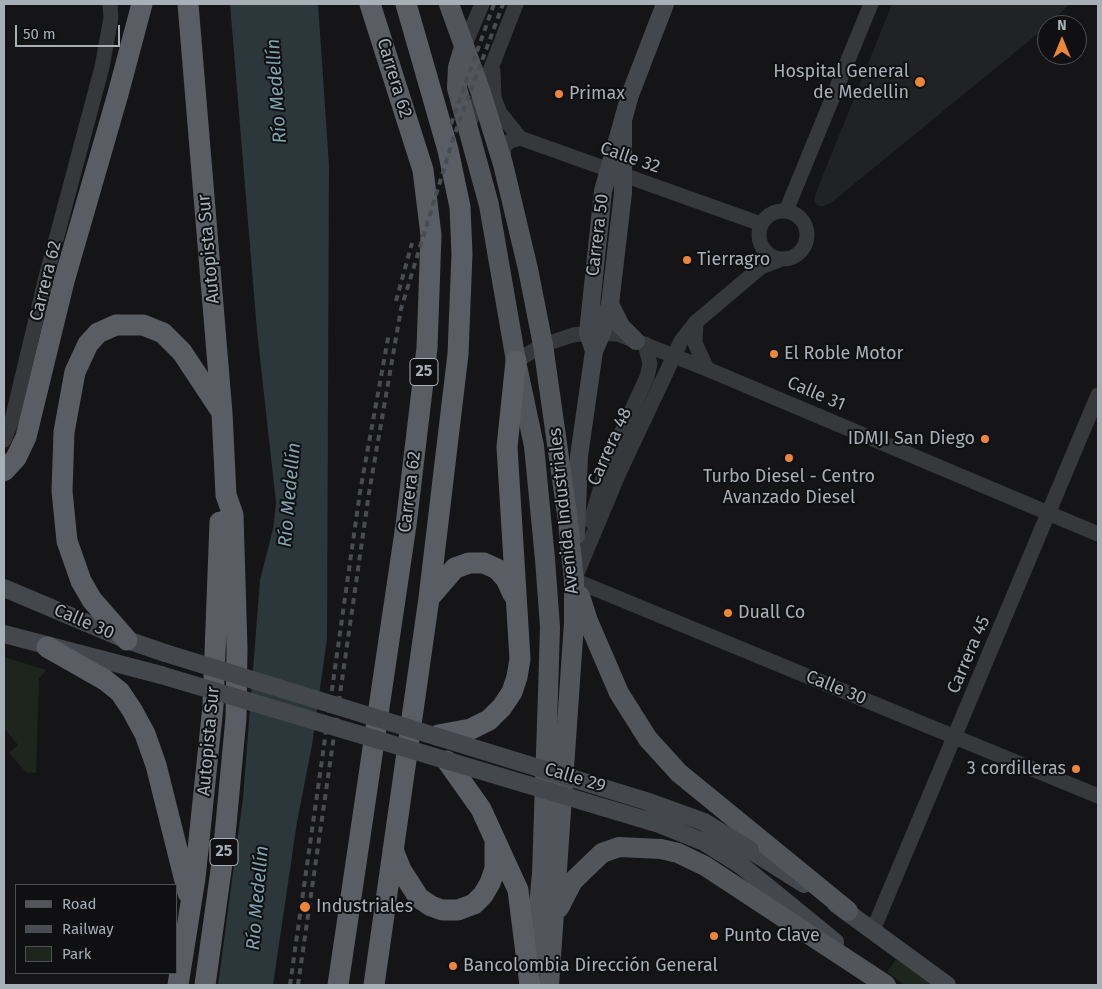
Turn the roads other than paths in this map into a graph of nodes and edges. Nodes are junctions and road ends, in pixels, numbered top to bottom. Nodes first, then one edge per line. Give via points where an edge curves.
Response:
1 (110, 4) edge
2 (142, 4) edge
3 (188, 4) edge
4 (370, 4) edge
5 (406, 4) edge
6 (415, 4) edge
7 (448, 4) edge
8 (482, 4) edge
9 (516, 4) edge
10 (665, 4) edge
11 (870, 4) edge
12 (464, 47) junction
13 (498, 50) junction
14 (424, 64) junction
15 (481, 93) junction
16 (468, 127) junction
17 (520, 138) junction
18 (503, 164) junction
19 (616, 173) junction
20 (786, 211) junction
21 (761, 224) junction
22 (760, 244) junction
23 (782, 259) junction
24 (761, 267) junction
25 (610, 304) junction
26 (696, 322) junction
27 (595, 333) junction
28 (640, 342) junction
29 (544, 345) junction
30 (672, 355) junction
31 (516, 362) junction
32 (707, 369) junction
33 (1098, 395) edge
34 (222, 413) junction
35 (4, 440) edge
36 (4, 471) edge
37 (226, 496) junction
38 (1049, 513) junction
39 (1098, 534) edge
40 (574, 580) junction
41 (4, 588) edge
42 (514, 596) junction
43 (429, 598) junction
44 (4, 634) edge
45 (127, 640) junction
46 (47, 647) junction
47 (164, 652) joint
48 (161, 675) joint
49 (438, 735) junction
50 (954, 737) junction
51 (450, 765) junction
52 (1098, 796) edge
53 (494, 838) junction
54 (393, 850) junction
55 (191, 903) junction
56 (848, 911) junction
57 (555, 919) junction
58 (873, 930) junction
59 (178, 985) edge
60 (205, 985) edge
61 (338, 985) edge
62 (374, 985) edge
63 (530, 985) edge
64 (549, 985) edge
65 (886, 985) edge
66 (947, 985) edge

1 - 35 street, Carrera 62 via 111,18 102,67 12,420
2 - 36 highway via 64,281 26,437 16,458
3 - 34 highway, Autopista Sur / 25
4 - 61 highway, Carrera 62 / 25 via 423,170 431,235 427,348 406,524
5 - 14 highway, Carrera 62 / 25
6 - 14 main road
7 - 12 main road, Avenida Industriales
8 - 12 street
9 - 13 street
10 - 19 main road, Carrera 50 via 623,121
11 - 20 street
12 - 15 main road, Avenida Industriales
12 - 16 main road, Avenida Industriales via 458,67 457,88
13 - 15 street
13 - 17 street via 493,66 494,98 500,113
14 - 43 highway, Carrera 62 / 25 via 460,207 462,254 458,354
15 - 16 street
15 - 18 main road, Avenida Industriales
16 - 31 main road, Avenida Industriales via 489,205
17 - 18 street via 504,146
17 - 19 street, Calle 32
18 - 29 main road, Avenida Industriales
19 - 21 street, Calle 32
19 - 25 main road, Carrera 50
19 - 27 main road, Carrera 50 via 602,191
20 - 21 street via 771,214
20 - 23 street via 803,221 807,234 805,245 798,254
21 - 22 street
22 - 23 street via 769,255
22 - 24 street
23 - 24 street, Carrera 48
24 - 26 street, Carrera 48
25 - 27 main road, Carrera 50
25 - 28 main road via 621,326
26 - 30 street, Carrera 48
26 - 32 street via 695,343
27 - 28 street, Calle 31 via 618,334
27 - 29 street, Calle 31
27 - 40 main road, Carrera 50 via 579,456
28 - 30 street, Calle 31
28 - 40 street, Carrera 48 via 650,364 647,377 608,462
29 - 31 street, Calle 31
29 - 40 main road, Avenida Industriales
30 - 32 street, Calle 31
30 - 40 street, Carrera 48
31 - 42 highway via 507,447
31 - 63 main road, Avenida Industriales via 534,446 550,627 542,874
32 - 38 street, Calle 31
33 - 38 street, Carrera 45
34 - 37 highway, Autopista Sur / 25
34 - 45 highway via 182,352 163,333 143,325 116,325 98,333 88,344 75,372 64,442 62,491 67,541 92,600
37 - 55 highway, Autopista Sur / 25 via 220,514 213,706
37 - 60 highway, Autopista Sur / 25 via 233,515 236,718 223,856
38 - 39 street, Calle 31
38 - 50 street, Carrera 45
40 - 50 street, Calle 30
40 - 56 main road via 607,667 648,739 679,773
40 - 57 main road, Avenida Industriales
41 - 45 main road, Calle 30
42 - 43 highway via 497,569 484,563 469,563 455,568
42 - 49 highway via 520,659 512,692 489,720 471,729
43 - 54 highway, Carrera 62 / 25
44 - 46 main road, Calle 30
45 - 47 main road, Calle 30
46 - 48 main road, Calle 30
46 - 55 highway via 106,680 120,692 132,710 156,765
47 - 49 main road, Calle 29, bridge
48 - 51 main road, Calle 29, bridge
49 - 56 main road, Calle 29, bridge via 704,822
50 - 52 street, Calle 30
50 - 58 street, Carrera 45
51 - 53 highway via 472,795
51 - 65 main road, Calle 29, bridge via 659,824 704,842 742,866
53 - 54 highway via 496,856 490,883 474,904 458,910 442,910 419,898
53 - 63 highway via 518,890
54 - 62 highway, Carrera 62 / 25
55 - 59 highway, Autopista Sur / 25
56 - 58 main road, Calle 29
57 - 64 main road, Avenida Industriales
57 - 65 main road via 573,881 602,853 619,847 661,849 705,866
58 - 66 main road, Calle 29

